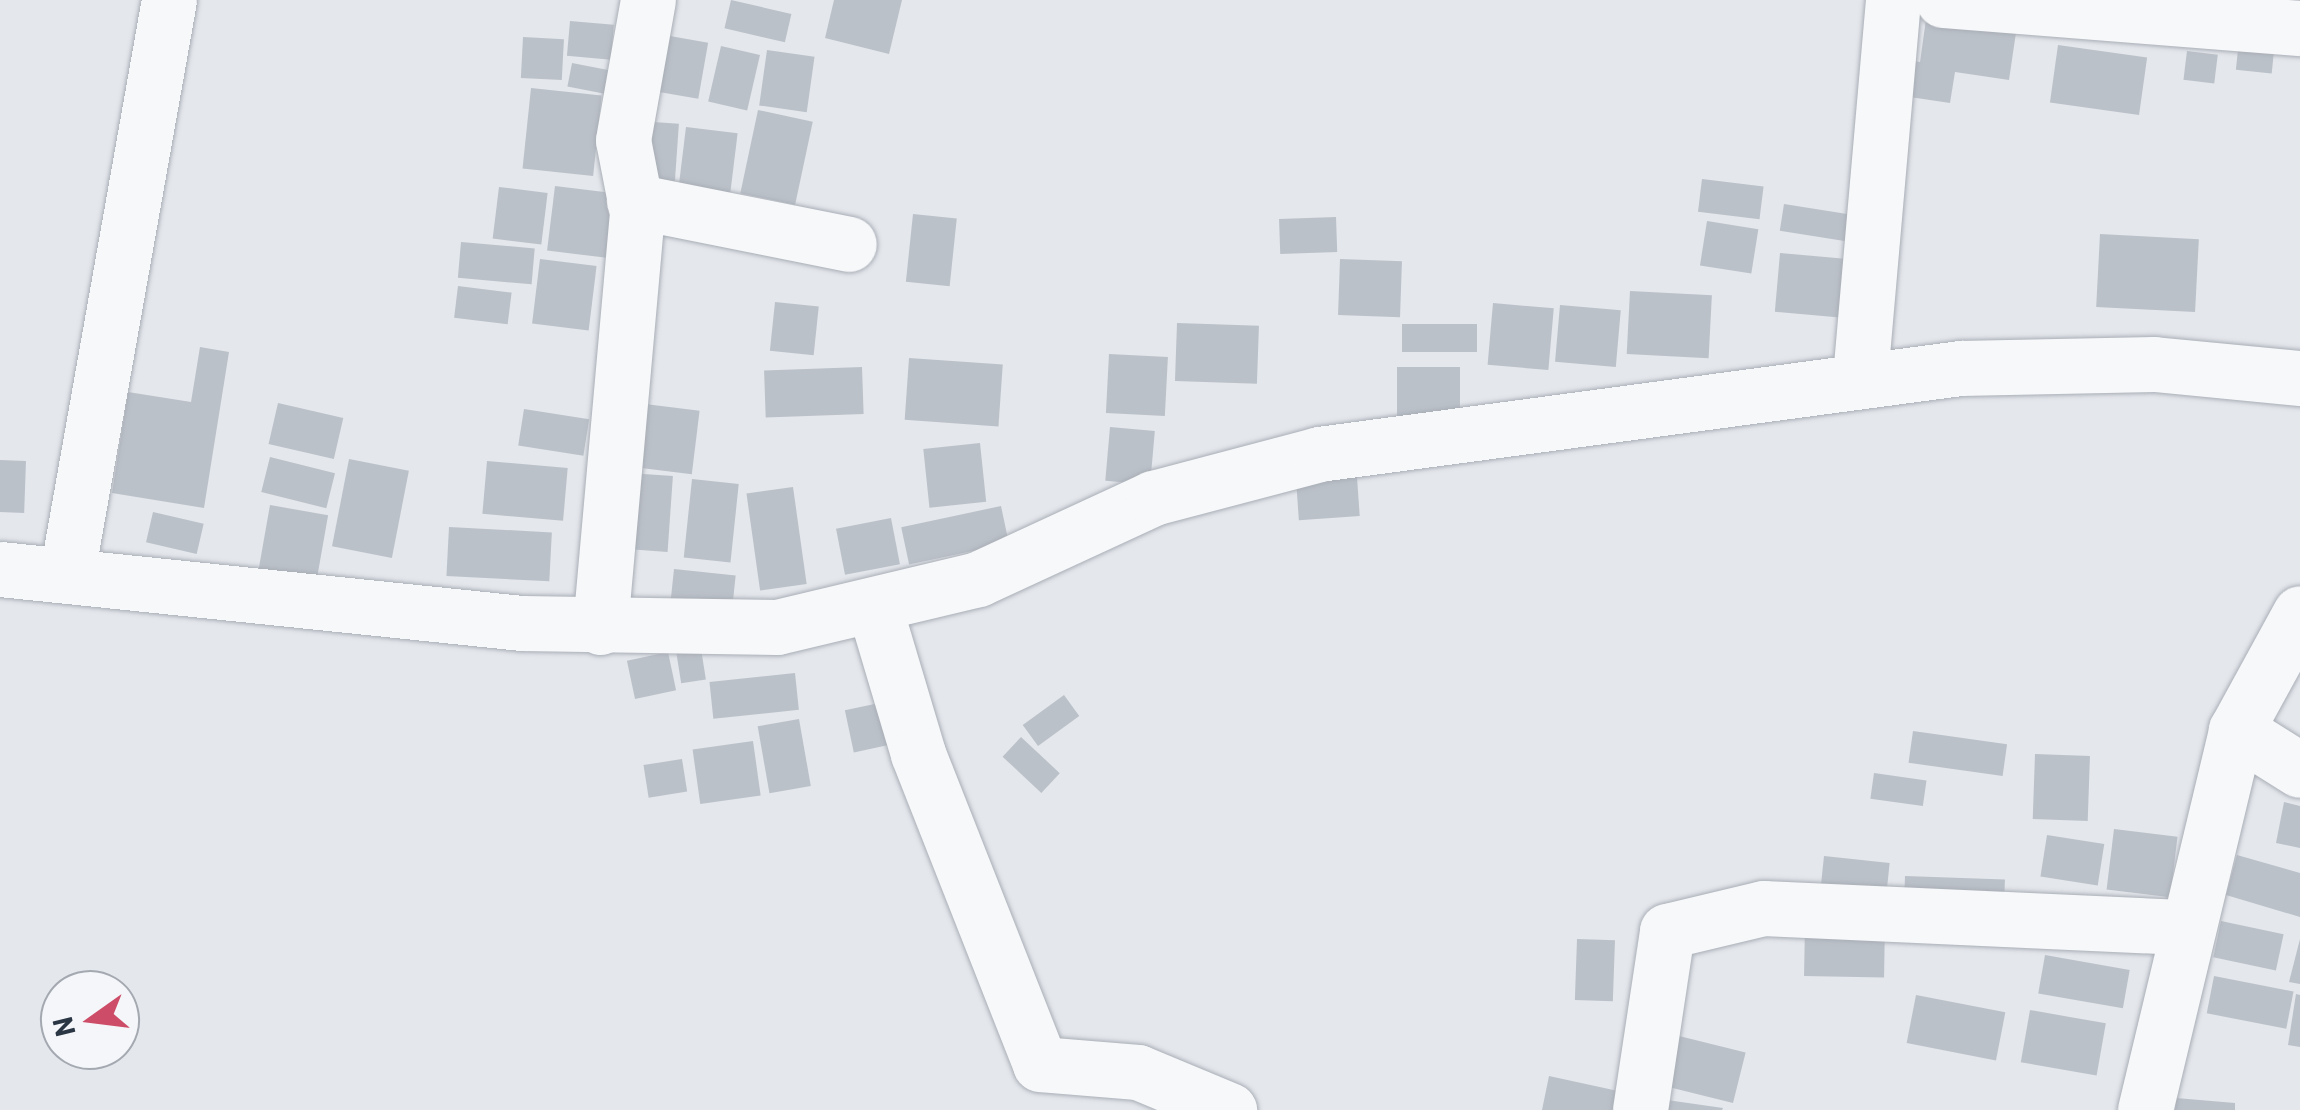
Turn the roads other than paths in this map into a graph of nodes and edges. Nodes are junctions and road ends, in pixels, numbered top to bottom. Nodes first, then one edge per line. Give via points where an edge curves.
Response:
1 (169, 0) edge
2 (648, 0) edge
3 (1943, 0) edge
4 (1893, 8) edge
5 (2300, 28) edge
6 (634, 201) junction
7 (849, 244) dead end
8 (1860, 377) junction
9 (2300, 378) edge
10 (0, 569) edge
11 (68, 573) junction
12 (874, 606) junction
13 (2300, 613) edge
14 (600, 627) junction
15 (2236, 730) junction
16 (2300, 770) edge
17 (2182, 927) junction
18 (1228, 1110) edge
19 (1640, 1110) edge
20 (2144, 1110) edge

1 - 11 street
2 - 6 street via 622,140
3 - 5 street
4 - 8 street via 1881,86
6 - 7 street
6 - 14 street
8 - 9 street via 2154,364
8 - 12 street via 1319,454 1153,498 978,579
10 - 11 street
11 - 14 street
12 - 14 street via 777,626
12 - 18 street via 918,754 1040,1064 1138,1072
13 - 15 street
15 - 16 street
15 - 17 street
17 - 19 street via 1763,908 1667,932
17 - 20 street

